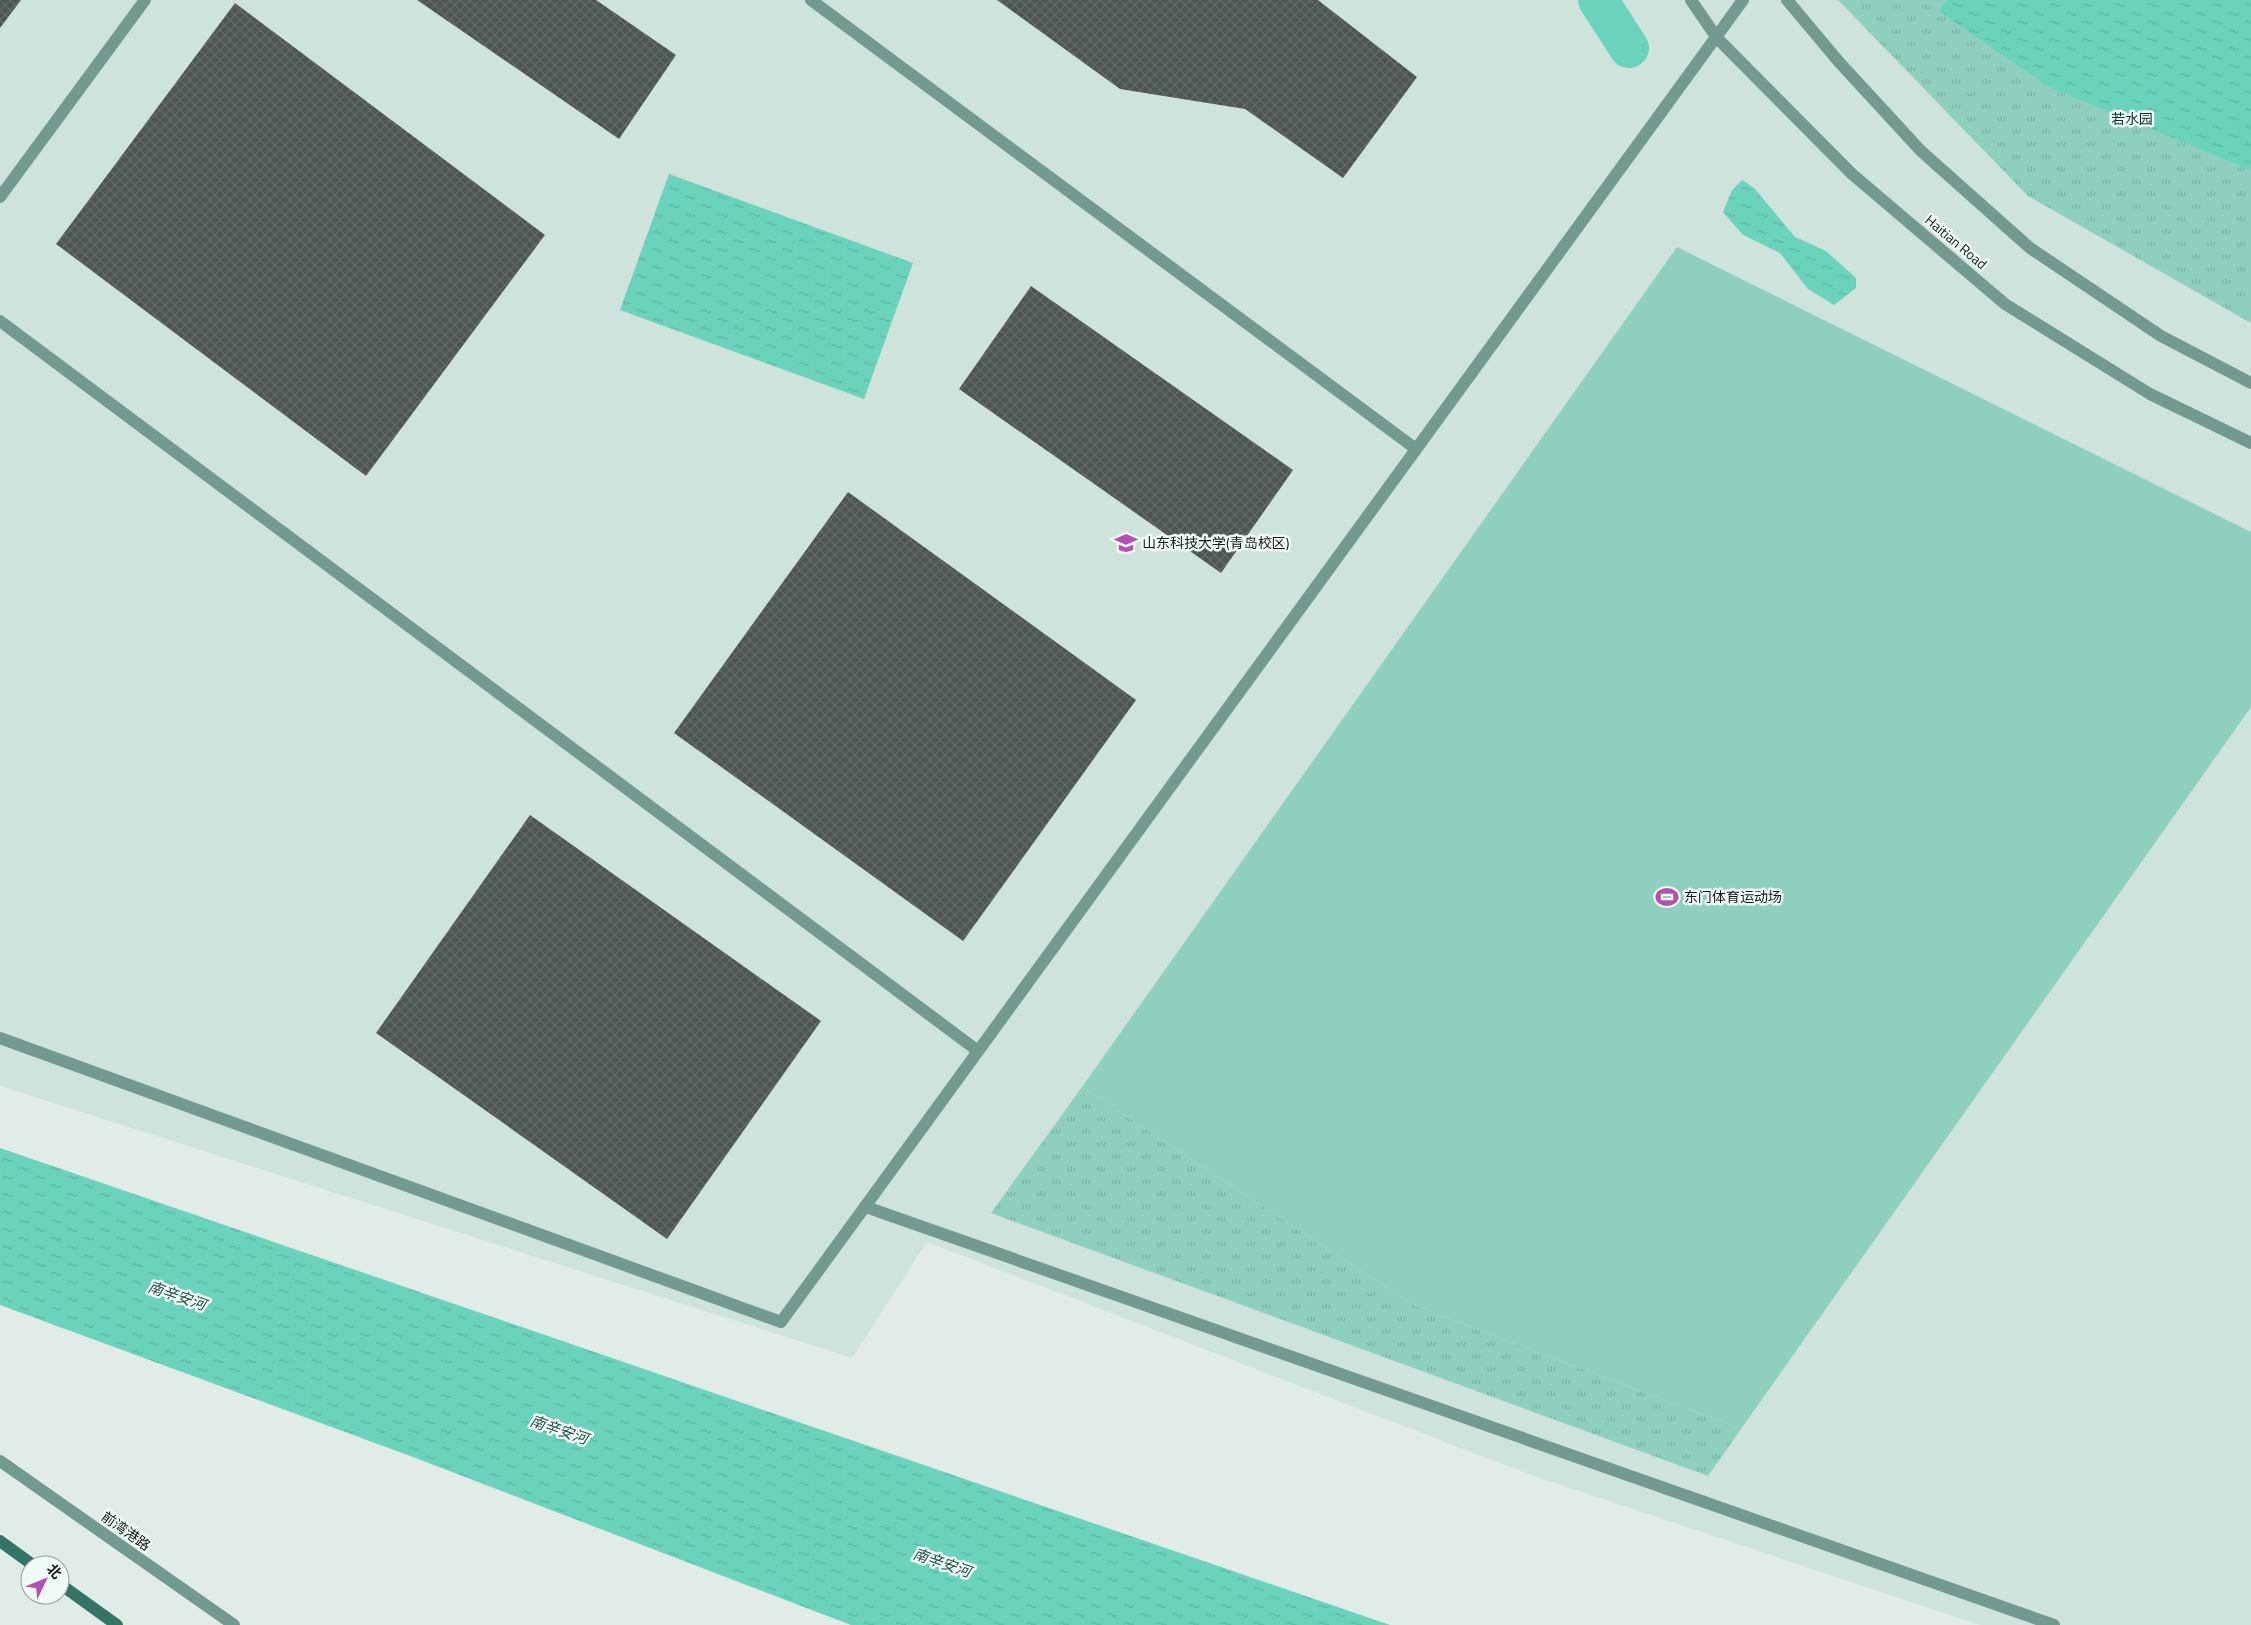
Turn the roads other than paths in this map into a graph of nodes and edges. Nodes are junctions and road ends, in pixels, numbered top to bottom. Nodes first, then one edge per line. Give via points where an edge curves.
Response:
1 (145, 0) edge
2 (811, 0) edge
3 (1691, 0) edge
4 (1743, 0) edge
5 (1787, 0) edge
6 (1717, 38) junction
7 (0, 197) edge
8 (0, 321) edge
9 (2251, 383) edge
10 (2251, 443) edge
11 (1416, 449) junction
12 (0, 1038) edge
13 (978, 1051) junction
14 (866, 1207) junction
15 (0, 1461) edge
16 (0, 1541) edge
17 (20, 1556) edge
18 (70, 1591) edge
19 (117, 1625) edge
20 (234, 1625) edge
21 (2054, 1625) edge

1 - 7 street
2 - 11 street
3 - 6 street, Haitian Road
4 - 6 street
5 - 9 street via 1921,151 2030,248 2161,336
6 - 10 street, Haitian Road via 1852,174 2005,304 2150,394
6 - 11 street
8 - 13 street
11 - 13 street
12 - 14 street via 781,1322
13 - 14 street
14 - 21 street
15 - 20 street, 前湾港路
16 - 17 main road
18 - 19 main road

